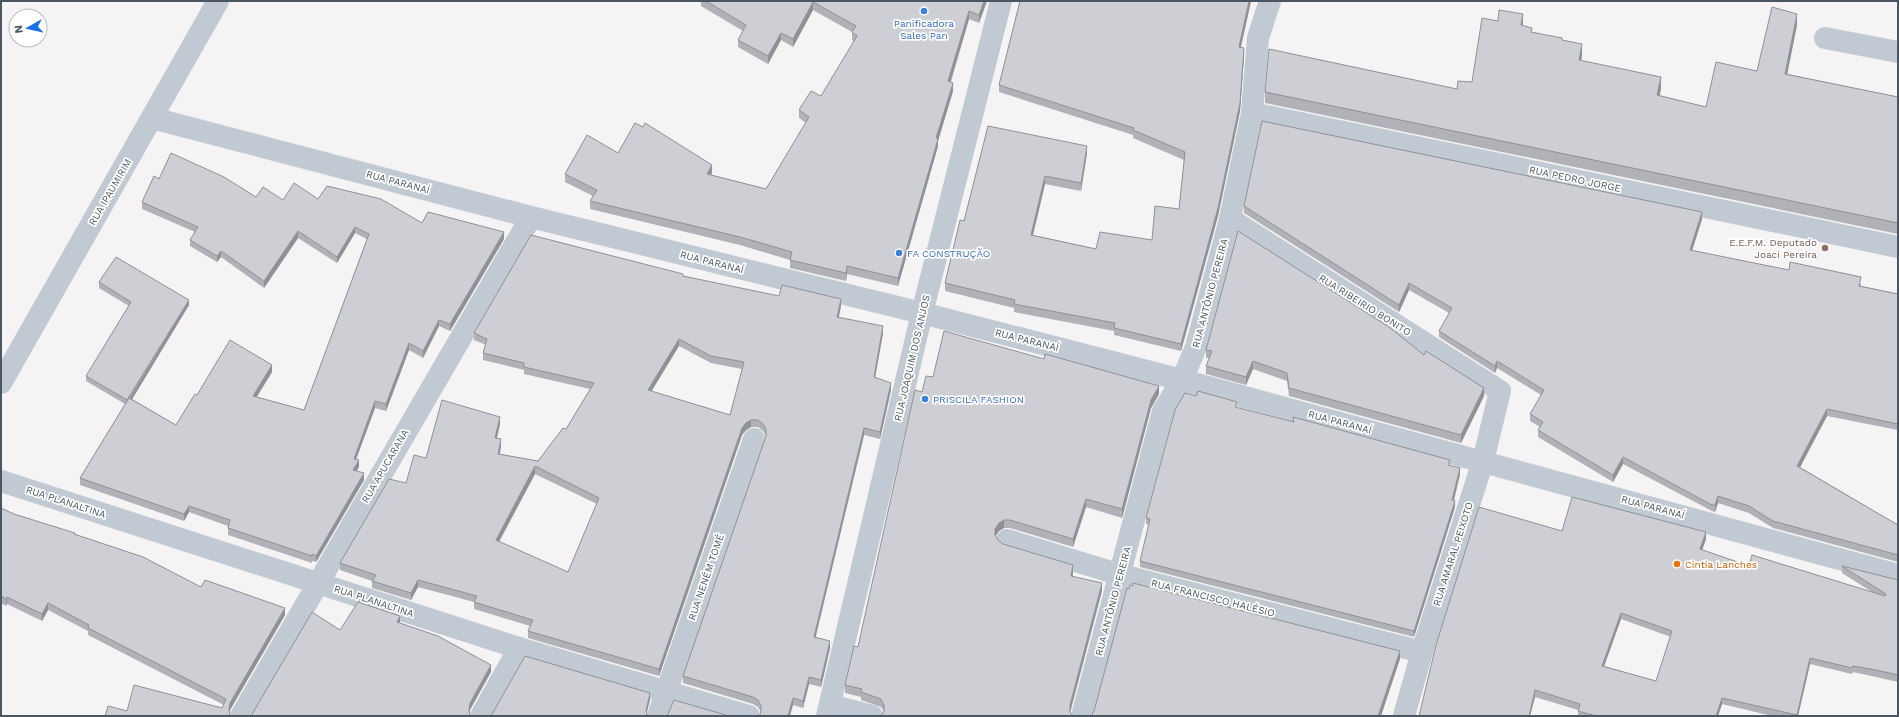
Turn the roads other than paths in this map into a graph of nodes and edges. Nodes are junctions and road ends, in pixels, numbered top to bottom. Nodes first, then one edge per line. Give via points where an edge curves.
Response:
1 (218, 1) edge
2 (1002, 1) edge
3 (1270, 1) edge
4 (1826, 38) dead end
5 (1898, 52) edge
6 (1252, 113) junction
7 (152, 118) junction
8 (531, 217) junction
9 (1230, 219) junction
10 (1898, 247) edge
11 (922, 313) junction
12 (1182, 380) junction
13 (1, 383) edge
14 (1500, 391) joint
15 (754, 439) dead end
16 (1483, 461) junction
17 (1, 481) edge
18 (1007, 540) dead end
19 (1121, 575) junction
20 (1898, 575) edge
21 (317, 583) junction
22 (519, 648) junction
23 (1422, 652) junction
24 (667, 690) junction
25 (829, 710) edge
26 (241, 716) edge
27 (480, 716) edge
28 (658, 716) edge
29 (749, 716) edge
30 (872, 716) edge
31 (1082, 716) edge
32 (1404, 716) edge

1 - 7 street, RUA IPAUMIRIM
2 - 11 street, RUA JOAQUIM DOS ANJOS
3 - 6 street, RUA ANTÔNIO PEREIRA via 1258,38
4 - 5 street
6 - 9 street, RUA ANTÔNIO PEREIRA
6 - 10 street, RUA PEDRO JORGE
7 - 8 street, RUA PARANAÍ
7 - 13 street, RUA IPAUMIRIM
8 - 11 street, RUA PARANAÍ
8 - 21 street, RUA APUCARANA
9 - 12 street, RUA ANTÔNIO PEREIRA via 1196,347
9 - 14 street, RUA RIBEIRIO BONITO
11 - 12 street, RUA PARANAÍ
11 - 25 street, RUA JOAQUIM DOS ANJOS
12 - 16 street, RUA PARANAÍ
12 - 19 street, RUA ANTÔNIO PEREIRA via 1163,411
14 - 16 street, RUA AMARAL PEIXOTO
15 - 24 street, RUA NENÉM TOMÉ
16 - 20 street, RUA PARANAÍ
16 - 23 street, RUA AMARAL PEIXOTO
17 - 21 street, RUA PLANALTINA
18 - 19 street, RUA FRANCISCO HALÉSIO
19 - 23 street, RUA FRANCISCO HALÉSIO
19 - 31 street, RUA ANTÔNIO PEREIRA
21 - 22 street, RUA PLANALTINA
21 - 26 street, RUA APUCARANA
22 - 24 street, RUA PLANALTINA
22 - 27 street
23 - 32 street, RUA AMARAL PEIXOTO
24 - 28 street, RUA NENÉM TOMÉ
24 - 29 street, RUA PLANALTINA
25 - 30 street

